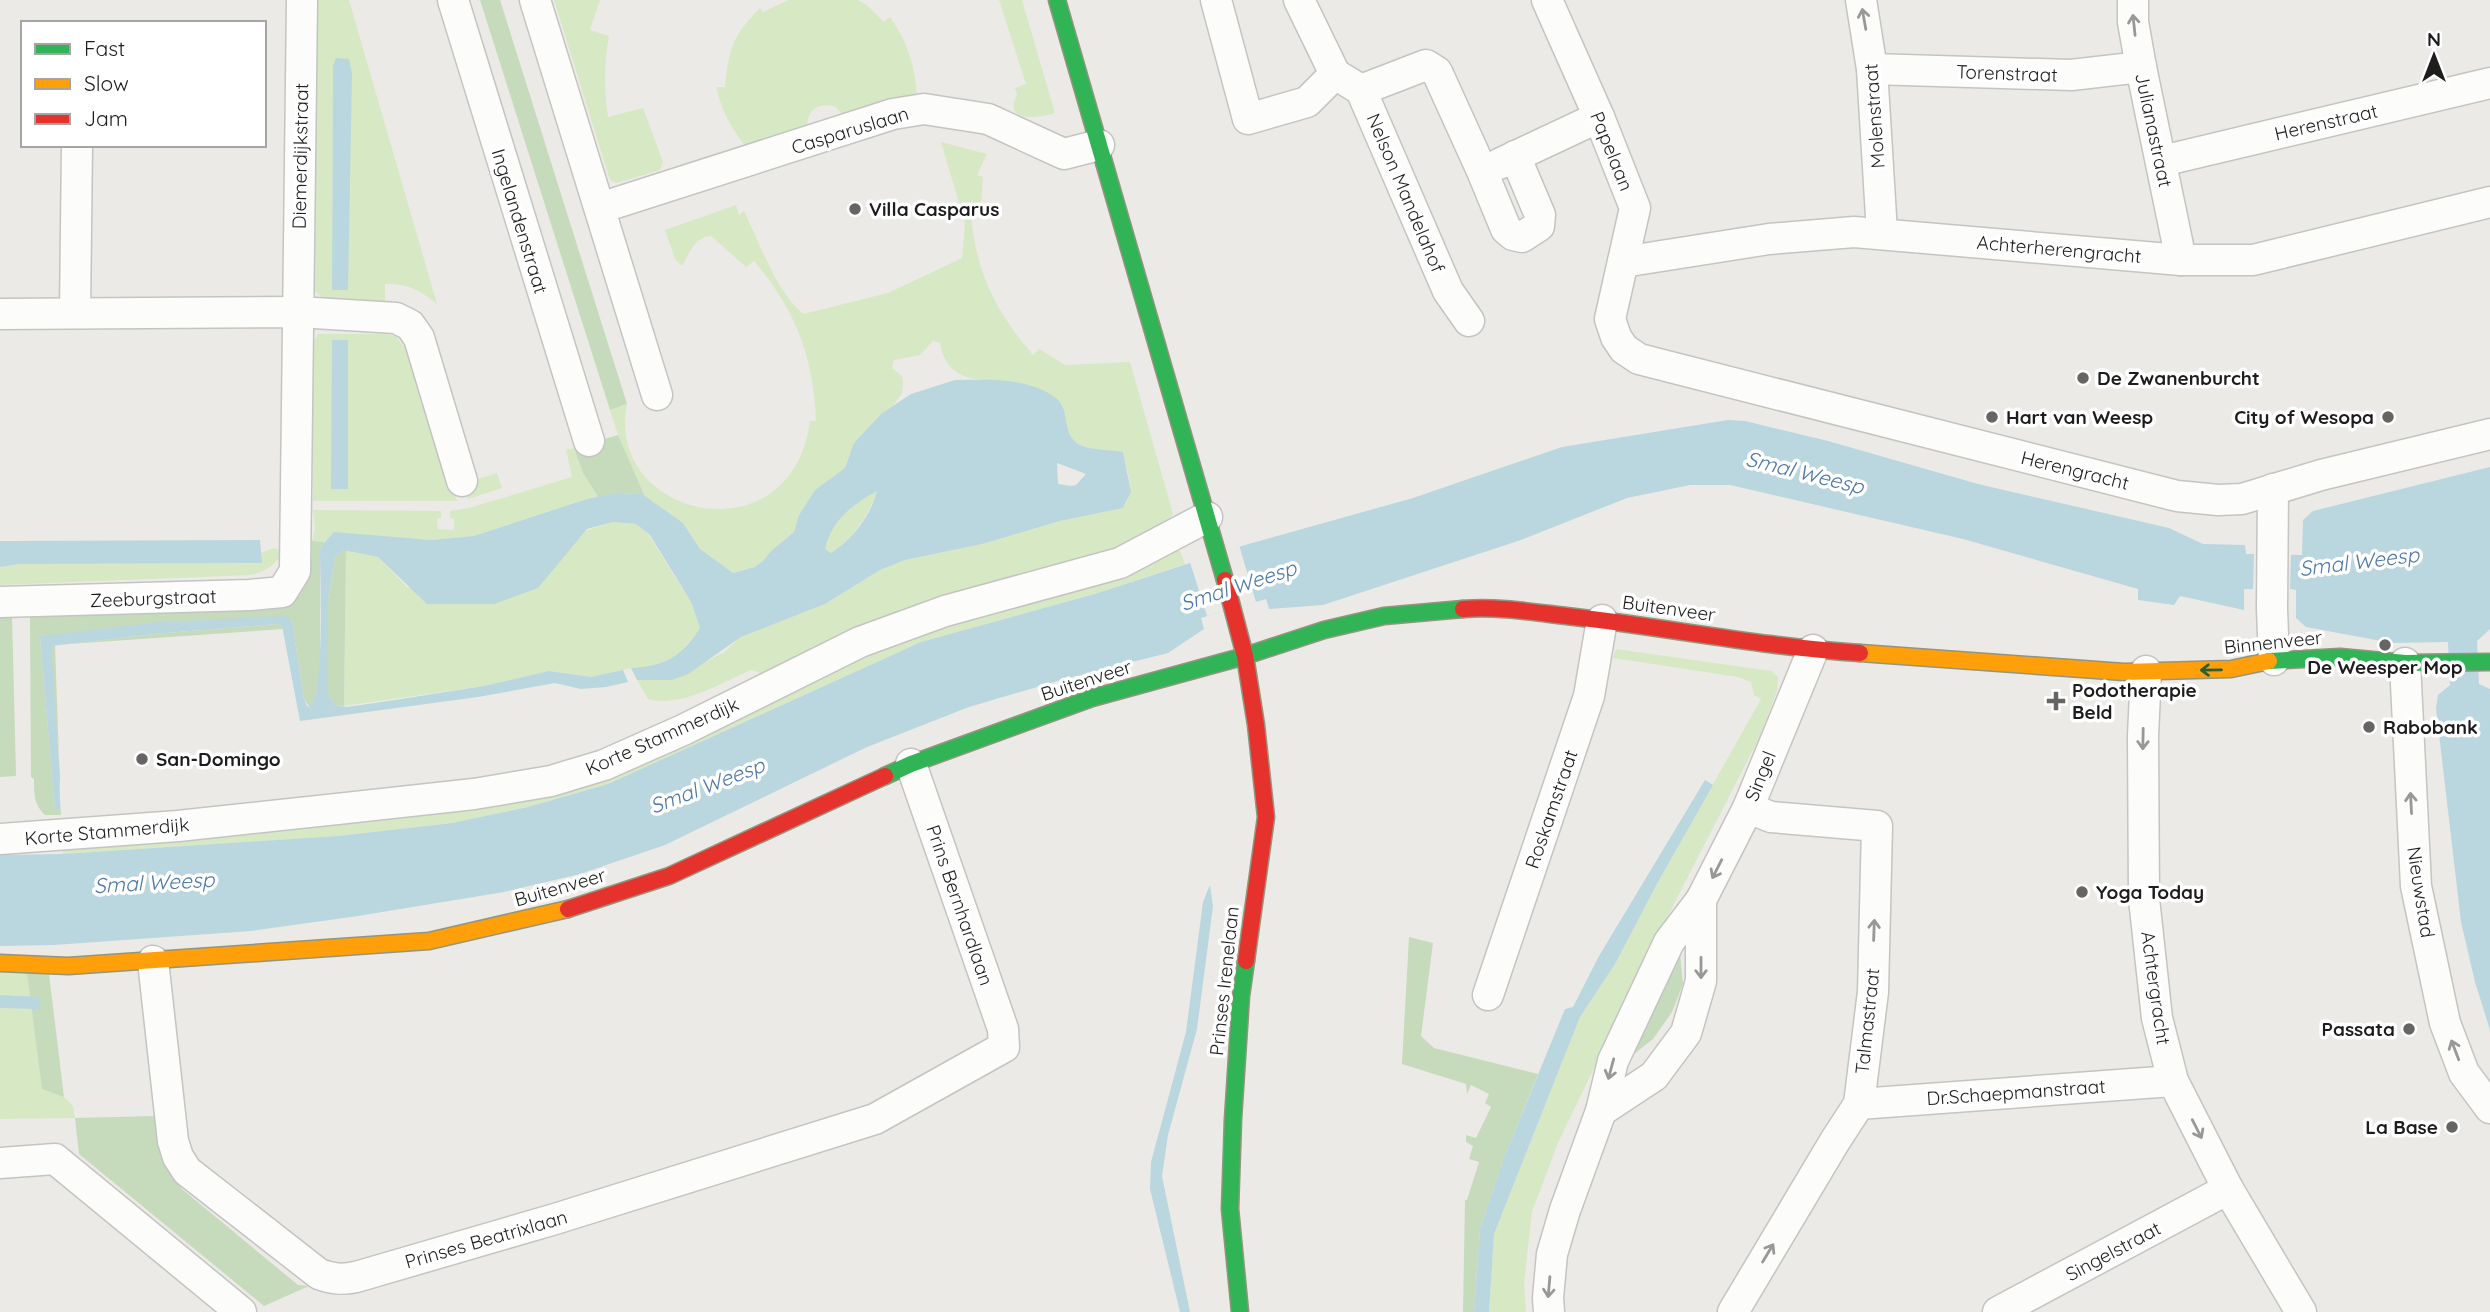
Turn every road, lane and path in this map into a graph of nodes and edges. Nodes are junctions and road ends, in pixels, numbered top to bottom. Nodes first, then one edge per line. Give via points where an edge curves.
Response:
1 (302, 0) edge
2 (453, 0) edge
3 (536, 0) edge
4 (1057, 0) edge
5 (1216, 0) edge
6 (1299, 0) edge
7 (1547, 0) edge
8 (1861, 0) edge
9 (2133, 0) edge
10 (2141, 67) junction
11 (1872, 69) junction
12 (1335, 74) junction
13 (2490, 83) edge
14 (1361, 90) junction
15 (1599, 117) junction
16 (1098, 145) junction
17 (77, 147) edge
18 (1515, 156) junction
19 (2162, 161) junction
20 (1482, 171) junction
21 (2490, 202) edge
22 (600, 208) junction
23 (1881, 233) junction
24 (2182, 260) junction
25 (1623, 262) junction
26 (299, 312) junction
27 (75, 313) junction
28 (0, 314) edge
29 (1469, 321) dead end
30 (1661, 365) joint
31 (657, 395) dead end
32 (2490, 434) edge
33 (589, 441) dead end
34 (462, 481) dead end
35 (2273, 489) junction
36 (1210, 528) junction
37 (295, 571) joint
38 (0, 602) edge
39 (1602, 620) junction
40 (1813, 650) junction
41 (1245, 656) junction
42 (2274, 660) junction
43 (2484, 662) edge
44 (2405, 663) junction
45 (2146, 671) junction
46 (911, 764) junction
47 (1748, 808) junction
48 (0, 839) edge
49 (1701, 900) junction
50 (153, 961) junction
51 (0, 963) edge
52 (1488, 995) dead end
53 (1004, 1047) joint
54 (2173, 1081) junction
55 (1859, 1104) junction
56 (2490, 1108) edge
57 (1601, 1111) junction
58 (0, 1163) edge
59 (2228, 1189) junction
60 (241, 1312) edge
61 (1240, 1312) edge
62 (1549, 1312) edge
63 (1733, 1312) edge
64 (1998, 1312) edge
65 (2301, 1312) edge

1 - 26 street, Diemerdijkstraat
2 - 33 street, Ingelandenstraat
3 - 22 street
4 - 16 street
5 - 12 street via 1248,119 1307,102
6 - 12 street
7 - 15 street, Papelaan
11 -> 8 street, Molenstraat
10 -> 9 street, Julianastraat
10 - 11 street, Torenstraat via 2071,75
10 - 19 street, Julianastraat
11 - 23 street, Molenstraat
12 - 14 street, Nelson Mandelahof
13 - 19 street, Herenstraat
14 - 20 street via 1426,65 1437,72
14 - 29 street, Nelson Mandelahof via 1448,291
15 - 18 street
15 - 25 street, Papelaan via 1634,208
16 - 22 street, Casparuslaan via 1064,154 988,119 925,109 894,114
16 - 36 street
17 - 27 street
18 - 20 street
18 - 20 street via 1539,215 1539,226 1522,237 1506,229
19 - 24 street, Julianastraat
21 - 24 street, Achterherengracht via 2253,260
22 - 31 street
23 - 24 street, Achterherengracht
23 - 25 street, Achterherengracht via 1769,239
25 - 30 street, Papelaan via 1610,319 1616,337 1639,359
26 - 27 street
26 - 34 street via 396,318 410,325 419,338
26 - 37 street, Diemerdijkstraat
27 - 28 street
30 - 35 street, Herengracht via 2176,496 2242,499
32 - 35 street, Herengracht
35 - 42 street
36 - 41 street
36 - 48 street, Korte Stammerdijk via 1120,563 945,611 860,642 683,730 604,765 551,781 351,808
37 - 38 street, Zeeburgstraat via 282,592
39 - 40 street, Buitenveer
39 - 41 street, Buitenveer via 1485,607 1384,616
39 - 52 street, Roskamstraat via 1589,696
40 - 45 street, Buitenveer
40 - 47 street, Singel
41 - 46 street, Buitenveer via 1092,698
41 - 61 street, Prinses Irenelaan via 1266,817 1241,996 1233,1119 1230,1209
42 - 44 street, Binnenveer via 2340,657
42 -> 45 street, Binnenveer via 2231,670
43 - 44 street, Binnenveer
56 -> 44 street, Nieuwstad via 2464,1073 2445,1023 2416,886
45 -> 54 street, Achtergracht via 2144,899 2157,1018
46 - 50 street, Buitenveer via 669,876 549,915 429,941
46 - 53 street, Prins Bernhardlaan via 1003,1030
47 -> 49 street, Singel
55 -> 47 street, Talmastraat via 1873,992 1877,826 1771,817
49 -> 57 street, Singel via 1669,942 1613,1061
49 -> 57 street, Singel via 1701,981 1686,1033 1654,1076
50 - 51 street, Buitenveer via 68,966
50 - 53 street, Prinses Beatrixlaan via 178,1157 187,1171 318,1273 331,1278 356,1277 555,1219 874,1119
54 - 55 street, Dr.Schaepmanstraat
54 -> 59 street, Achtergracht
63 -> 55 street, Talmastraat
57 -> 62 street, Singel via 1552,1254
58 - 60 street via 55,1159
59 - 64 street, Singelstraat
59 - 65 street, Achtergracht

